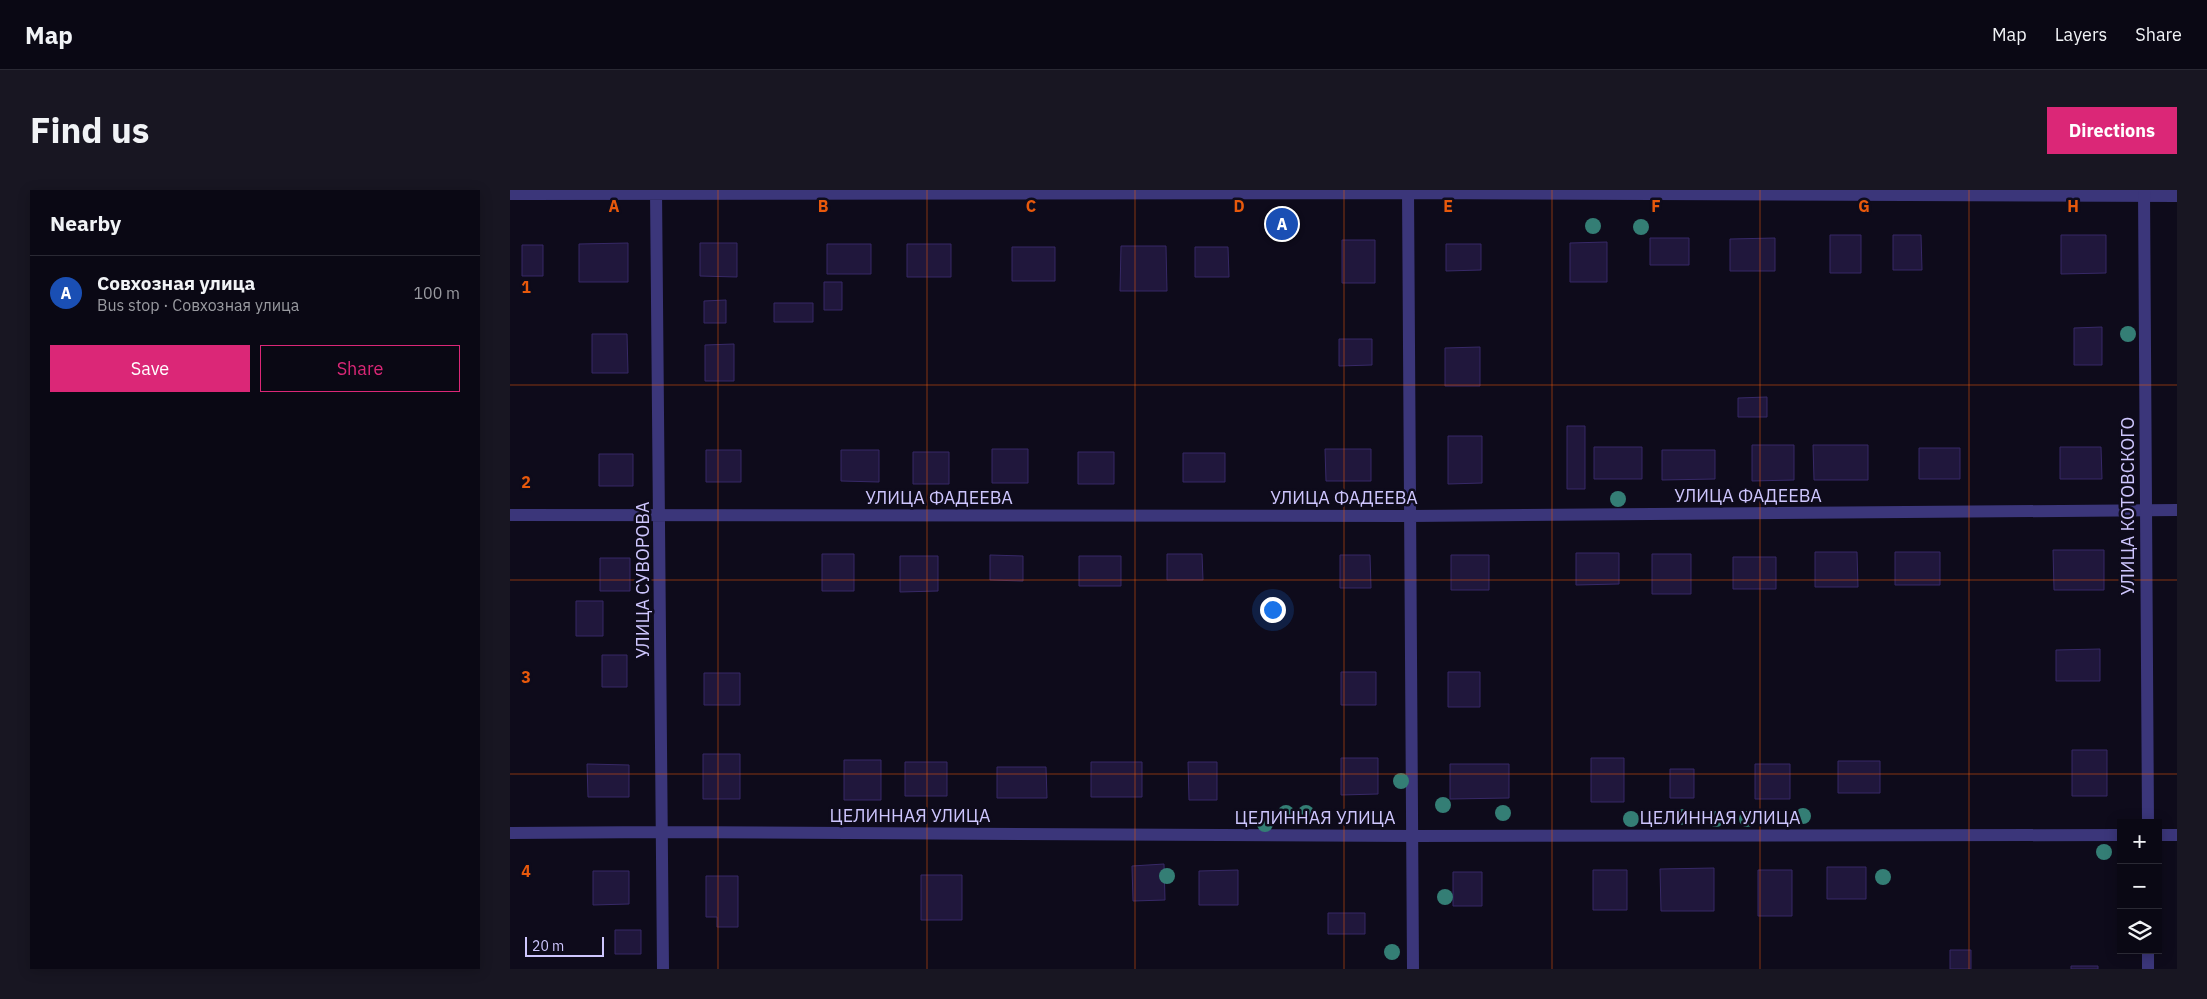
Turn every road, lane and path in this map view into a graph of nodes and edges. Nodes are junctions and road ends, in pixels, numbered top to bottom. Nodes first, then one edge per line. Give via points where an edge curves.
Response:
1 (656, 191) edge
2 (1408, 191) edge
3 (2144, 193) edge
4 (510, 194) edge
5 (2177, 196) edge
6 (2146, 510) junction
7 (2177, 510) edge
8 (510, 515) edge
9 (660, 515) junction
10 (1410, 516) junction
11 (2148, 819) edge
12 (662, 832) junction
13 (510, 833) edge
14 (2117, 835) edge
15 (2162, 835) edge
16 (2177, 835) edge
17 (1412, 836) junction
18 (2148, 954) edge
19 (662, 969) edge
20 (1413, 969) edge
21 (2148, 969) edge

1 - 2 street
1 - 4 street
1 - 9 street, УЛИЦА СУВОРОВА
2 - 3 street
2 - 10 street
3 - 5 street
3 - 6 street, УЛИЦА КОТОВСКОГО
6 - 7 street, УЛИЦА ФАДЕЕВА
6 - 10 street, УЛИЦА ФАДЕЕВА
6 - 11 street, УЛИЦА КОТОВСКОГО
8 - 9 street, УЛИЦА ФАДЕЕВА
9 - 10 street, УЛИЦА ФАДЕЕВА
9 - 12 street, УЛИЦА СУВОРОВА
10 - 17 street
12 - 13 street, ЦЕЛИННАЯ УЛИЦА
12 - 17 street, ЦЕЛИННАЯ УЛИЦА
12 - 19 street, УЛИЦА СУВОРОВА
14 - 17 street, ЦЕЛИННАЯ УЛИЦА
15 - 16 street
17 - 20 street
18 - 21 street

